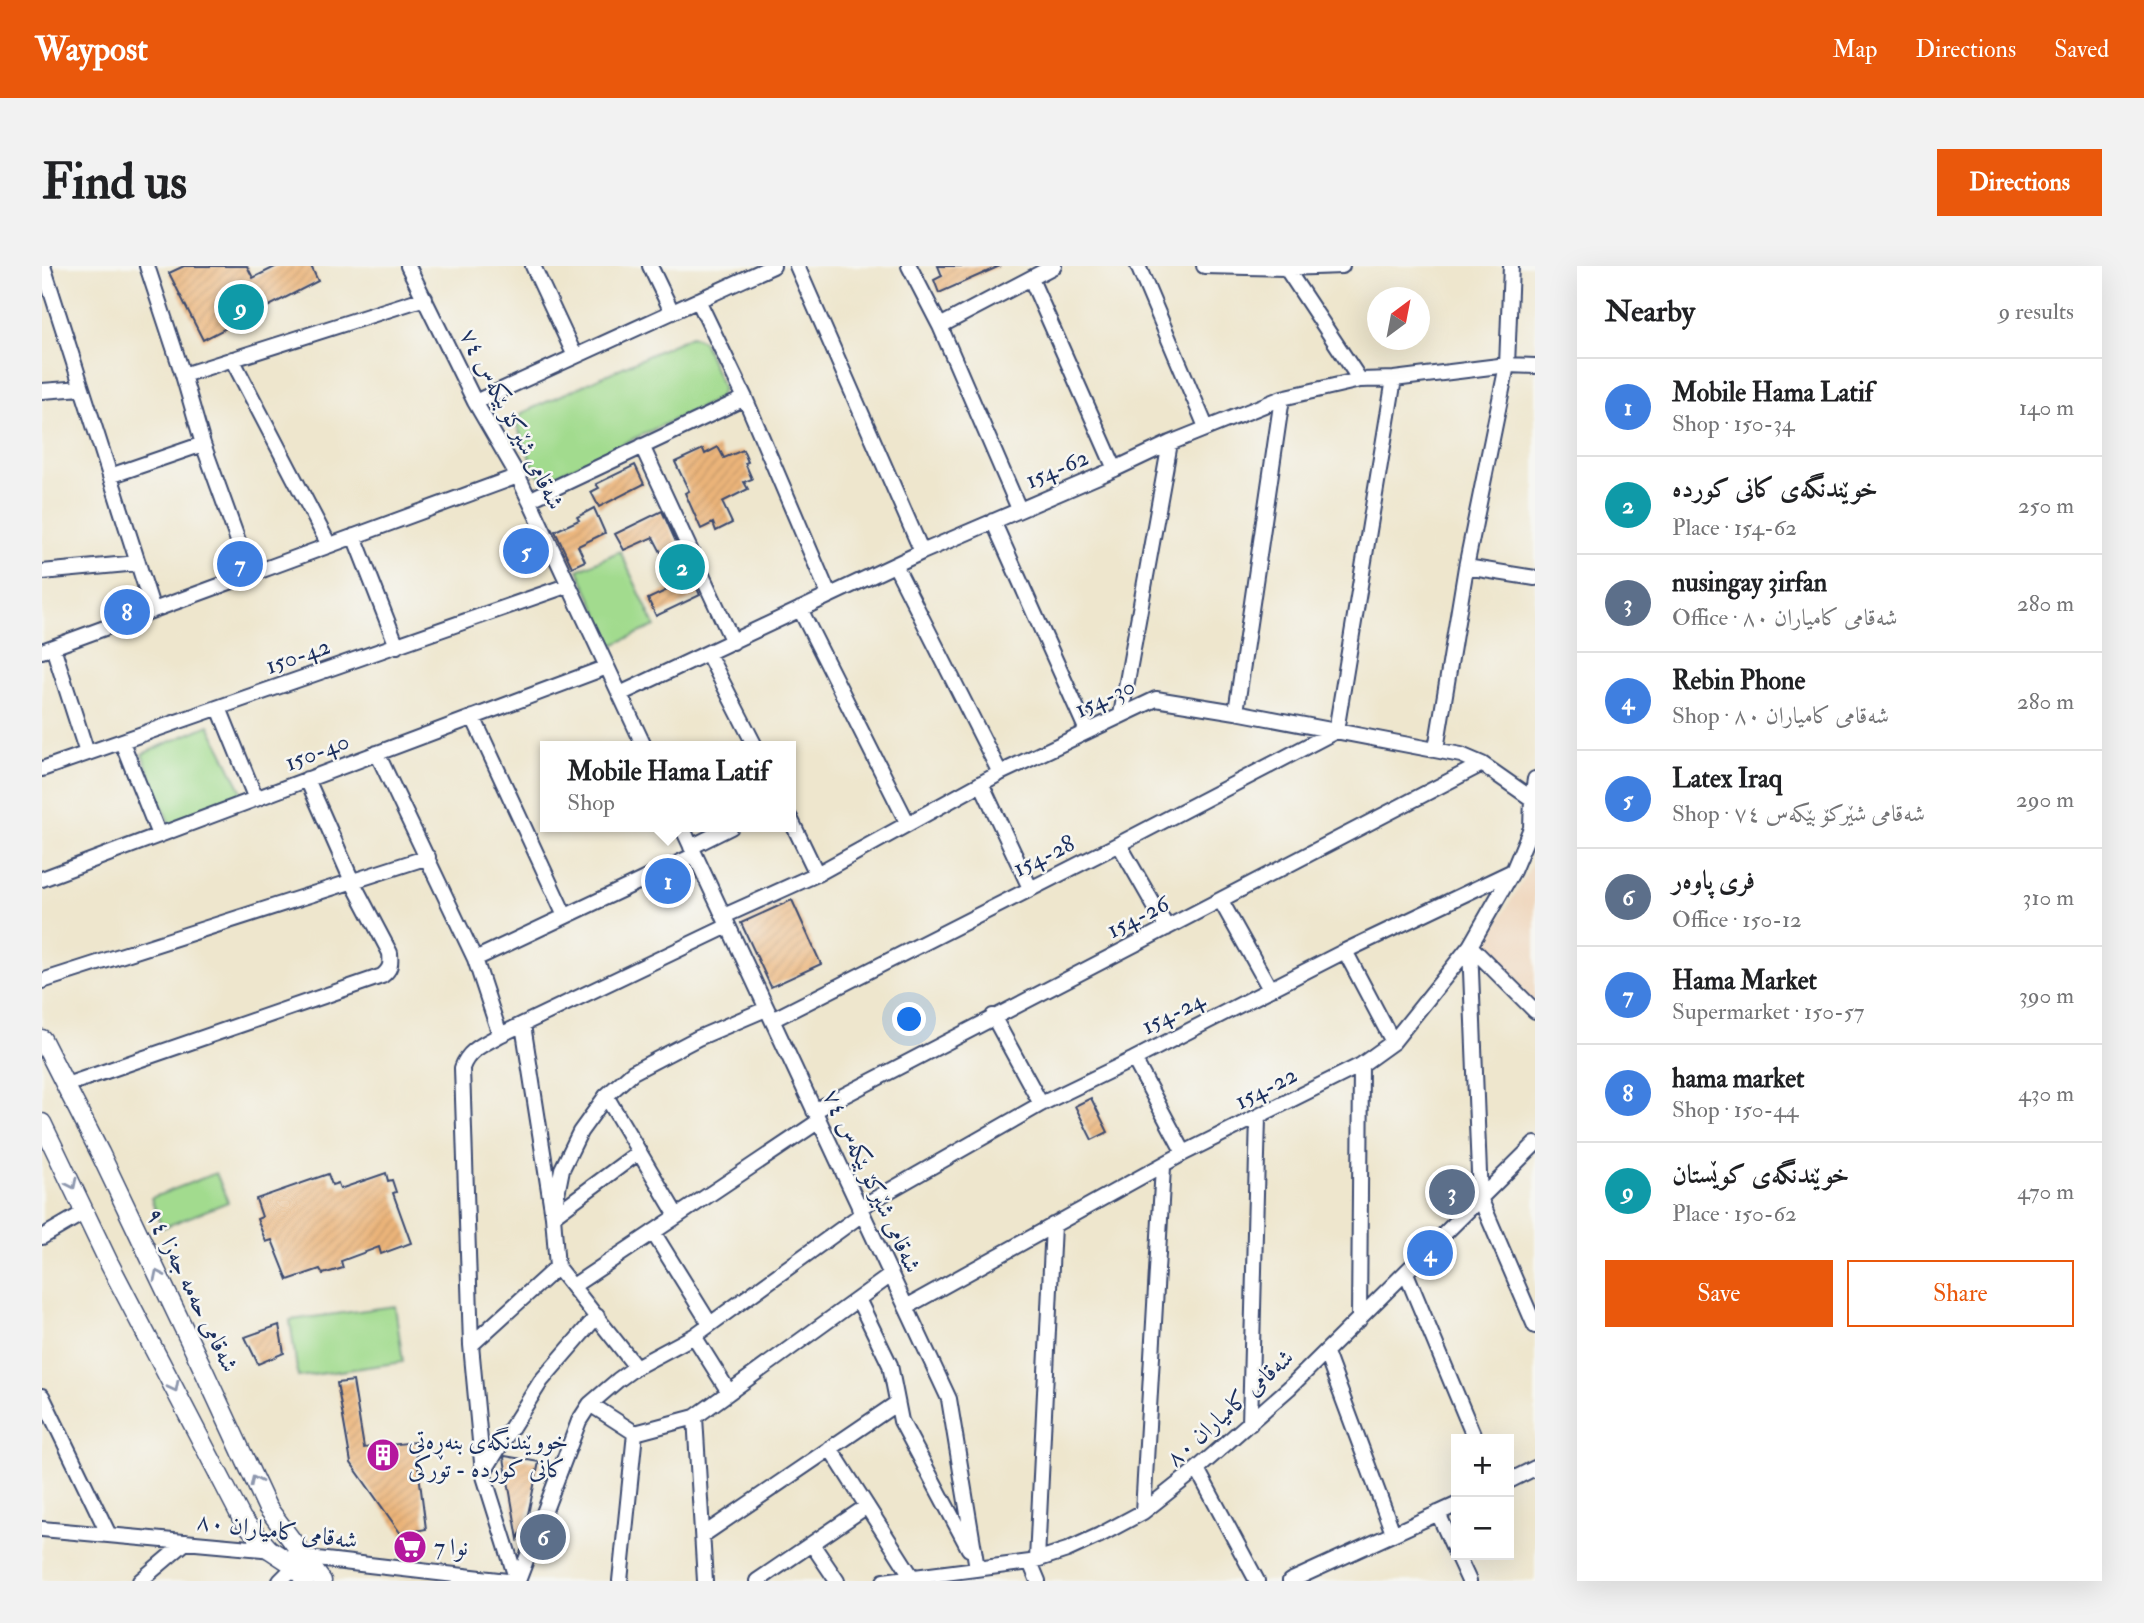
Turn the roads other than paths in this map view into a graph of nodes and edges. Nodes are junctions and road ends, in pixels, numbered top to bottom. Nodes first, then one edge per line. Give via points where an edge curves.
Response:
1 (43, 266) edge
2 (147, 266) edge
3 (408, 266) edge
4 (533, 266) edge
5 (650, 266) edge
6 (797, 266) edge
7 (909, 266) edge
8 (1054, 266) edge
9 (1138, 266) edge
10 (1210, 266) edge
11 (1342, 266) edge
12 (1511, 266) edge
13 (764, 268) edge
14 (1286, 268) junction
15 (1031, 279) junction
16 (46, 290) edge
17 (425, 298) junction
18 (698, 300) junction
19 (672, 312) junction
20 (940, 326) junction
21 (575, 356) junction
22 (232, 359) junction
23 (1507, 365) junction
24 (1535, 366) edge
25 (183, 375) junction
26 (1394, 379) junction
27 (1360, 380) junction
28 (82, 388) junction
29 (42, 391) edge
30 (745, 398) junction
31 (1282, 398) junction
32 (475, 402) junction
33 (1206, 427) junction
34 (1170, 443) junction
35 (203, 444) junction
36 (642, 446) junction
37 (1115, 469) junction
38 (110, 476) junction
39 (518, 476) junction
40 (529, 500) junction
41 (1019, 509) junction
42 (993, 521) junction
43 (354, 536) junction
44 (329, 545) junction
45 (922, 552) junction
46 (138, 563) junction
47 (895, 565) junction
48 (1466, 567) junction
49 (42, 572) edge
50 (250, 574) junction
51 (1535, 579) edge
52 (569, 585) junction
53 (829, 595) junction
54 (153, 610) junction
55 (800, 610) junction
56 (733, 642) junction
57 (397, 646) junction
58 (45, 649) edge
59 (708, 654) junction
60 (607, 667) junction
61 (620, 694) junction
62 (1125, 694) junction
63 (1156, 699) junction
64 (219, 708) junction
65 (1236, 712) junction
66 (1121, 715) junction
67 (473, 717) junction
68 (1087, 731) junction
69 (1336, 731) junction
70 (642, 741) edge
71 (752, 741) edge
72 (122, 742) junction
73 (1436, 750) junction
74 (87, 753) junction
75 (377, 753) junction
76 (1482, 764) junction
77 (42, 769) edge
78 (1000, 773) junction
79 (307, 779) junction
80 (1535, 779) edge
81 (981, 783) junction
82 (256, 799) junction
83 (1534, 799) edge
84 (908, 824) junction
85 (796, 830) edge
86 (684, 832) edge
87 (723, 832) edge
88 (159, 835) junction
89 (1119, 844) junction
90 (693, 851) junction
91 (428, 857) junction
92 (1513, 871) junction
93 (817, 874) junction
94 (42, 878) edge
95 (352, 881) junction
96 (1030, 888) junction
97 (1221, 901) junction
98 (565, 916) junction
99 (726, 921) junction
100 (1167, 928) junction
101 (1471, 946) junction
102 (1345, 951) junction
103 (475, 960) junction
104 (42, 981) edge
105 (1270, 989) junction
106 (1535, 1011) edge
107 (769, 1014) junction
108 (993, 1016) junction
109 (523, 1025) junction
110 (500, 1035) junction
111 (42, 1039) edge
112 (1393, 1042) junction
113 (1134, 1059) junction
114 (1360, 1065) junction
115 (66, 1085) junction
116 (606, 1096) junction
117 (1041, 1104) junction
118 (816, 1116) junction
119 (1258, 1117) junction
120 (42, 1123) edge
121 (1535, 1144) edge
122 (639, 1152) junction
123 (1184, 1153) junction
124 (1163, 1167) junction
125 (1480, 1198) junction
126 (861, 1211) junction
127 (85, 1212) junction
128 (553, 1216) junction
129 (677, 1216) junction
130 (1053, 1225) junction
131 (653, 1232) junction
132 (42, 1237) edge
133 (557, 1267) junction
134 (1406, 1273) junction
135 (891, 1275) junction
136 (573, 1286) junction
137 (858, 1299) junction
138 (906, 1307) junction
139 (597, 1316) junction
140 (1359, 1320) junction
141 (710, 1324) junction
142 (1535, 1326) edge
143 (694, 1336) junction
144 (471, 1345) junction
145 (1326, 1353) junction
146 (636, 1367) junction
147 (729, 1392) junction
148 (42, 1396) edge
149 (590, 1404) junction
150 (897, 1404) junction
151 (695, 1417) junction
152 (1250, 1424) junction
153 (635, 1433) junction
154 (1473, 1434) edge
155 (830, 1448) junction
156 (1535, 1468) edge
157 (1196, 1469) junction
158 (482, 1473) junction
159 (1514, 1478) edge
160 (867, 1506) junction
161 (1451, 1507) edge
162 (1143, 1512) junction
163 (1438, 1513) junction
164 (42, 1529) edge
165 (1393, 1533) junction
166 (109, 1535) junction
167 (702, 1535) junction
168 (1451, 1541) edge
169 (186, 1542) junction
170 (812, 1544) junction
171 (269, 1549) junction
172 (1460, 1560) edge
173 (1033, 1561) junction
174 (976, 1564) junction
175 (302, 1568) edge
176 (912, 1577) junction
177 (140, 1581) edge
178 (280, 1581) edge
179 (322, 1581) edge
180 (507, 1581) edge
181 (518, 1581) edge
182 (620, 1581) edge
183 (705, 1581) edge
184 (757, 1581) edge
185 (837, 1581) edge
186 (884, 1581) edge
187 (1038, 1581) edge
188 (1257, 1581) edge
189 (1290, 1581) edge
190 (1469, 1581) edge

1 - 16 street
2 - 25 street
3 - 17 street, شەقامی شێرکۆ بێکەس ٧٤
4 - 21 street
5 - 19 street
6 - 45 street
7 - 20 street
8 - 15 street
9 - 33 street
10 - 14 street
11 - 14 street
12 - 23 street
13 - 18 street
14 - 27 street
15 - 20 street
15 - 37 street
16 - 28 street
17 - 22 street
17 - 32 street, شەقامی شێرکۆ بێکەس ٧٤
18 - 19 street
18 - 30 street
19 - 21 street
20 - 41 street
21 - 32 street
22 - 25 street
22 - 44 street
23 - 24 street, 154-62
23 - 26 street, 154-62
23 - 48 street
25 - 35 street
26 - 27 street, 154-62
26 - 69 street
27 - 31 street, 154-62
28 - 29 street
28 - 38 street
30 - 36 street
30 - 53 street
31 - 33 street, 154-62
31 - 65 street
32 - 39 street, شەقامی شێرکۆ بێکەس ٧٤
33 - 34 street, 154-62
34 - 37 street, 154-62
34 - 62 street
35 - 38 street
35 - 50 street
36 - 40 street
36 - 56 street
37 - 41 street, 154-62
38 - 46 street
39 - 40 street, شەقامی شێرکۆ بێکەس ٧٤
39 - 43 street
40 - 52 street, شەقامی شێرکۆ بێکەس ٧٤
41 - 42 street, 154-62
42 - 45 street, 154-62
42 - 68 street
43 - 44 street
43 - 57 street
44 - 50 street
45 - 47 street, 154-62
46 - 49 street
46 - 54 street
47 - 53 street, 154-62
47 - 78 street
48 - 51 street
48 - 73 street
50 - 54 street
52 - 57 street, 150-42
52 - 60 street, شەقامی شێرکۆ بێکەس ٧٤
53 - 55 street, 154-62
54 - 58 street
55 - 56 street, 154-62
55 - 84 street
56 - 59 street, 154-62
57 - 64 street, 150-42
58 - 74 street
59 - 61 street, 154-62
59 - 71 street
60 - 61 street, شەقامی شێرکۆ بێکەس ٧٤
60 - 67 street, 150-40
61 - 70 street, شەقامی شێرکۆ بێکەس ٧٤
62 - 63 street
62 - 66 street
63 - 65 street, 154-30
63 - 66 street, 154-30
64 - 72 street, 150-42
64 - 82 street
65 - 69 street, 154-30
66 - 68 street, 154-30
67 - 75 street, 150-40
67 - 98 street
68 - 78 street, 154-30
69 - 73 street, 154-30
69 - 89 street, 154-28
72 - 74 street, 150-42
72 - 88 street
73 - 76 street, 154-30
74 - 77 street, 150-42
75 - 79 street, 150-40
75 - 91 street
76 - 83 street, 154-30
76 - 97 street, 154-26
78 - 81 street, 154-30
79 - 82 street, 150-40
79 - 95 street
80 - 83 street, 154-22
81 - 84 street, 154-30
81 - 96 street
82 - 88 street, 150-40
83 - 92 street, 154-22 via 1531,828
84 - 93 street, 154-30
85 - 93 street
86 - 90 street, شەقامی شێرکۆ بێکەس ٧٤
87 - 90 street
88 - 94 street, 150-40
89 - 96 street, 154-28
89 - 100 street
90 - 98 street
90 - 99 street, شەقامی شێرکۆ بێکەس ٧٤
91 - 95 street
91 - 103 street
92 - 101 street, 154-22
92 - 102 street, 154-24
93 - 99 street, 154-30
95 - 104 street
95 - 115 street via 390,953 390,968 382,976
96 - 107 street, 154-28
97 - 100 street, 154-26
97 - 105 street
98 - 103 street
99 - 107 street, شەقامی شێرکۆ بێکەس ٧٤
99 - 109 street, 154-30
100 - 108 street, 154-26
101 - 106 street
101 - 112 street, 154-22
101 - 125 street
102 - 105 street, 154-24
102 - 112 street
103 - 110 street
105 - 113 street, 154-24
107 - 116 street, 154-28 via 698,1038 632,1072
107 - 118 street, شەقامی شێرکۆ بێکەس ٧٤
108 - 117 street
108 - 118 street, 154-26
109 - 110 street, 154-30
109 - 128 street
110 - 144 street, 154-30 via 468,1055 462,1068
111 - 115 main road, شەقامی حەمە جەزا ٩٤
112 - 114 street, 154-22
113 - 117 street, 154-24
113 - 123 street
114 - 119 street, 154-22
114 - 140 street
175 -> 115 main road, شەقامی حەمە جەزا ٩٤ via 267,1507
116 - 122 street
116 - 128 street, 154-28 via 580,1132 562,1169
117 - 126 street, 154-24
118 - 126 street, شەقامی شێرکۆ بێکەس ٧٤
118 - 129 street, 154-26
119 - 123 street, 154-22
119 - 152 street
120 -> 127 main road
121 - 125 street, شەقامی کامیاران ٨٠
122 - 128 street
122 - 129 street
123 - 124 street, 154-22
124 - 130 street, 154-22
124 - 162 street
125 - 134 street, شەقامی کامیاران ٨٠
125 - 142 street
126 - 135 street, شەقامی شێرکۆ بێکەس ٧٤
126 - 141 street, 154-24
127 - 132 street
127 -> 171 main road via 242,1519
128 - 133 street
129 - 131 street, 154-26
130 - 138 street, 154-22
130 - 173 street
131 - 136 street, 154-26
131 - 141 street
133 - 136 street
133 - 144 street
134 - 140 street, شەقامی کامیاران ٨٠
134 - 154 street
135 - 137 street
135 - 138 street, شەقامی شێرکۆ بێکەس ٧٤
136 - 139 street
137 - 147 street
137 - 150 street via 890,1365
138 - 174 street, شەقامی شێرکۆ بێکەس ٧٤ via 948,1399
139 - 146 street
139 - 158 street via 541,1381
140 - 145 street, شەقامی کامیاران ٨٠
141 - 143 street, 154-24
143 - 146 street, 154-24
143 - 147 street
144 - 158 street
145 - 152 street, شەقامی کامیاران ٨٠
145 - 165 street
146 - 149 street, 154-24
147 - 151 street
148 - 166 street
149 - 153 street
149 - 181 street via 579,1421
150 - 155 street
150 - 174 street via 901,1421
151 - 153 street
151 - 167 street
152 - 157 street, شەقامی کامیاران ٨٠
153 - 182 street
155 - 160 street
155 - 167 street
156 - 159 street
157 - 162 street, شەقامی کامیاران ٨٠
157 - 188 street
158 - 181 street
160 - 170 street
160 - 176 street
161 - 163 street
162 - 173 street, شەقامی کامیاران ٨٠ via 1100,1535
163 - 165 street
163 - 168 street
164 - 166 street, شەقامی کامیاران ٨٠
165 - 189 street
166 - 169 street, شەقامی کامیاران ٨٠
167 - 183 street
169 - 171 street, شەقامی کامیاران ٨٠
169 - 177 street
170 - 184 street
170 - 185 street
171 - 175 main road
172 - 190 street
173 - 174 street, شەقامی کامیاران ٨٠
173 - 187 street
174 - 176 street, شەقامی کامیاران ٨٠
175 - 178 street
175 - 179 main road, شەقامی حەمە جەزا ٩٤
175 - 180 street, شەقامی کامیاران ٨٠
176 - 186 street, شەقامی کامیاران ٨٠

